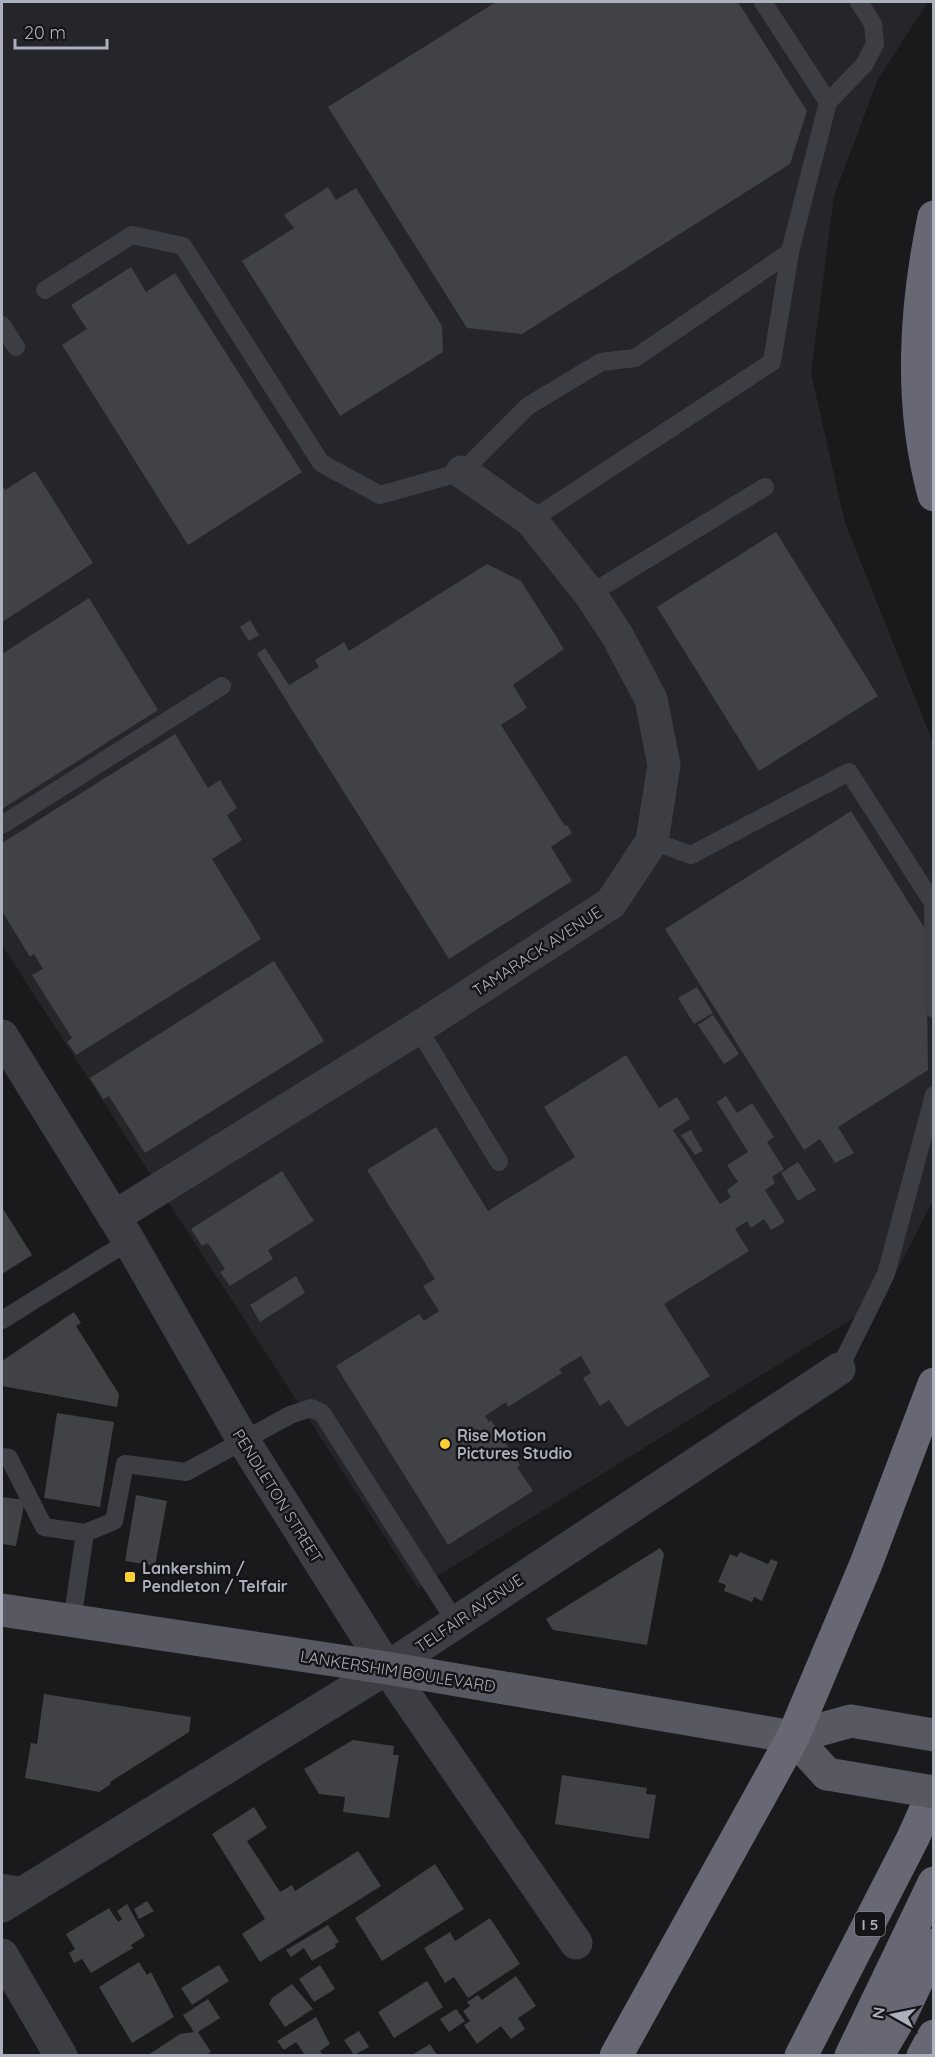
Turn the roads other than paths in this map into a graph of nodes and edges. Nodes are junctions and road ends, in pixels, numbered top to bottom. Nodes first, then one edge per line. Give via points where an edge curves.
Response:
1 (763, 2) edge
2 (859, 2) edge
3 (828, 102) junction
4 (933, 217) edge
5 (790, 252) junction
6 (45, 290) dead end
7 (2, 325) edge
8 (16, 347) dead end
9 (462, 472) junction
10 (765, 487) dead end
11 (933, 495) edge
12 (531, 520) junction
13 (591, 594) junction
14 (222, 686) dead end
15 (2, 825) edge
16 (652, 841) junction
17 (933, 1009) edge
18 (418, 1028) junction
19 (2, 1036) edge
20 (933, 1095) edge
21 (500, 1162) dead end
22 (122, 1229) junction
23 (2, 1320) edge
24 (839, 1369) joint
25 (933, 1384) edge
26 (243, 1440) junction
27 (2, 1457) edge
28 (85, 1533) junction
29 (2, 1610) edge
30 (72, 1621) junction
31 (455, 1621) junction
32 (387, 1668) junction
33 (933, 1735) edge
34 (793, 1737) junction
35 (933, 1791) edge
36 (933, 1883) edge
37 (17, 1885) edge
38 (2, 1906) edge
39 (576, 1943) dead end
40 (933, 1945) edge
41 (2, 1955) edge
42 (933, 2036) edge
43 (61, 2055) edge
44 (616, 2055) edge
45 (801, 2055) edge
46 (850, 2055) edge
47 (877, 2055) edge
48 (923, 2055) edge

1 - 3 lane
2 - 3 lane via 873,24 875,44 864,65
3 - 5 lane
4 - 11 highway via 921,279 915,371
5 - 9 lane via 635,358 601,362 528,406
5 - 12 lane via 772,362
6 - 9 lane via 132,235 183,246 321,463 380,495
7 - 8 lane
9 - 12 street, TAMARACK AVENUE
10 - 13 lane
12 - 13 street, TAMARACK AVENUE
13 - 16 street, TAMARACK AVENUE via 651,699 664,765
14 - 15 lane
16 - 17 lane via 691,855 849,772 933,903
16 - 18 street, TAMARACK AVENUE via 611,903
18 - 21 lane
18 - 22 street, TAMARACK AVENUE
19 - 22 street, PENDLETON STREET
20 - 24 lane via 886,1274
22 - 23 lane
22 - 26 street, PENDLETON STREET
24 - 31 street, TELFAIR AVENUE
25 - 34 highway via 866,1564
26 - 28 lane via 186,1472 125,1464 114,1521
26 - 31 lane via 290,1415 311,1408 322,1413
26 - 32 street, PENDLETON STREET
27 - 28 lane via 9,1458 44,1527
28 - 30 lane
29 - 30 main road, LANKERSHIM BOULEVARD
30 - 32 main road, LANKERSHIM BOULEVARD
31 - 32 street, TELFAIR AVENUE
32 - 34 main road, LANKERSHIM BOULEVARD
32 - 37 street, TELFAIR AVENUE
32 - 39 street, PENDLETON STREET
33 - 34 main road, LANKERSHIM BOULEVARD via 851,1721
34 - 35 main road, bridge via 827,1774
34 - 44 highway
35 - 45 highway, I 5 via 913,1838
36 - 46 highway
37 - 38 street, TELFAIR AVENUE
40 - 47 highway via 900,2017
41 - 43 street
42 - 48 highway

